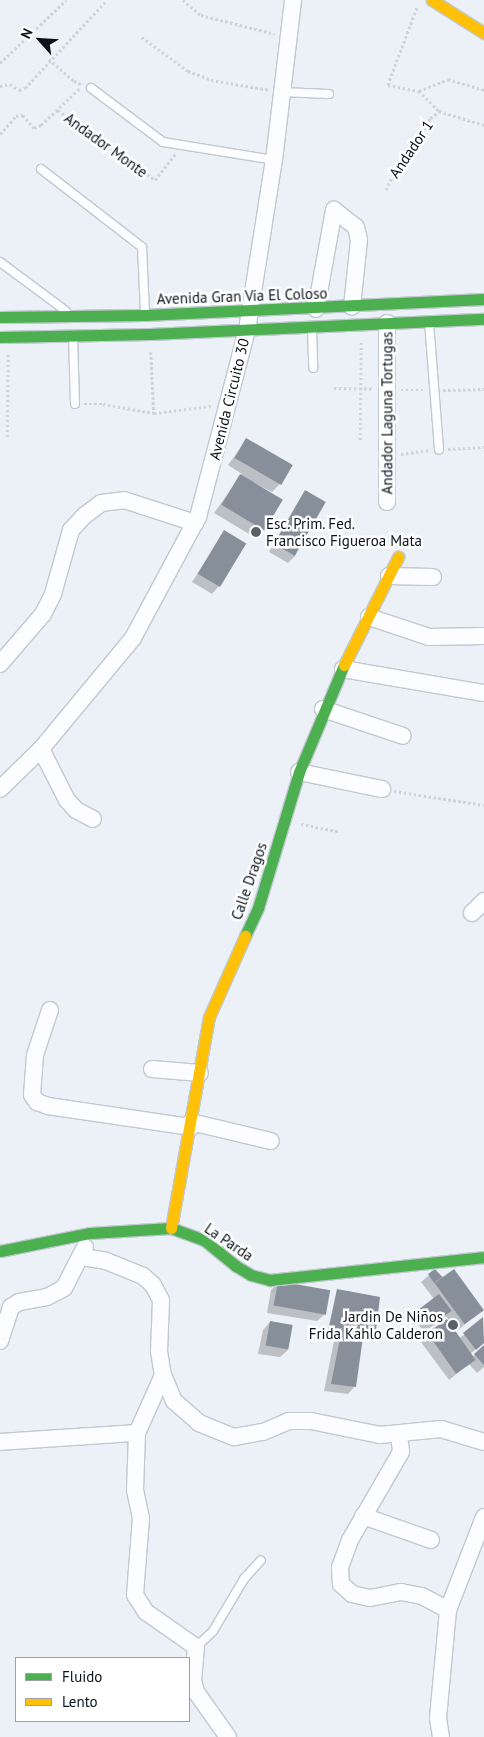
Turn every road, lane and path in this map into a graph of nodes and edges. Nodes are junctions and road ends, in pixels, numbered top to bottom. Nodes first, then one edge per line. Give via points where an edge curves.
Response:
1 (66, 0) edge
2 (107, 0) edge
3 (183, 0) edge
4 (293, 0) edge
5 (421, 0) edge
6 (432, 0) edge
7 (484, 33) edge
8 (142, 37) dead end
9 (288, 37) junction
10 (49, 59) junction
11 (0, 63) edge
12 (83, 85) junction
13 (0, 86) edge
14 (91, 88) joint
15 (484, 90) edge
16 (419, 91) junction
17 (282, 92) junction
18 (329, 94) dead end
19 (58, 110) junction
20 (439, 111) junction
21 (484, 125) edge
22 (0, 134) edge
23 (183, 145) junction
24 (274, 160) junction
25 (41, 169) dead end
26 (386, 190) dead end
27 (1, 262) edge
28 (484, 299) edge
29 (352, 307) junction
30 (316, 308) junction
31 (250, 311) junction
32 (72, 315) junction
33 (146, 315) junction
34 (0, 317) edge
35 (484, 319) edge
36 (428, 321) junction
37 (387, 323) junction
38 (361, 324) junction
39 (312, 327) junction
40 (247, 330) junction
41 (150, 334) junction
42 (73, 335) junction
43 (4, 337) edge
44 (313, 368) dead end
45 (484, 389) edge
46 (434, 390) junction
47 (74, 404) joint
48 (229, 404) junction
49 (154, 413) junction
50 (7, 437) dead end
51 (360, 440) dead end
52 (439, 450) dead end
53 (387, 502) dead end
54 (194, 523) junction
55 (398, 557) dead end
56 (389, 576) junction
57 (433, 577) dead end
58 (369, 616) junction
59 (484, 636) edge
60 (0, 664) edge
61 (343, 669) junction
62 (484, 693) edge
63 (324, 709) junction
64 (403, 736) dead end
65 (41, 749) junction
66 (299, 772) junction
67 (0, 789) edge
68 (382, 789) joint
69 (484, 805) edge
70 (93, 819) dead end
71 (284, 821) junction
72 (338, 831) dead end
73 (484, 901) edge
74 (472, 914) dead end
75 (50, 1010) dead end
76 (152, 1069) dead end
77 (200, 1072) junction
78 (191, 1124) junction
79 (271, 1141) dead end
80 (171, 1228) junction
81 (90, 1233) junction
82 (0, 1251) edge
83 (82, 1257) junction
84 (478, 1258) edge
85 (0, 1341) edge
86 (163, 1375) junction
87 (137, 1433) junction
88 (399, 1435) junction
89 (0, 1442) edge
90 (484, 1442) edge
91 (363, 1516) junction
92 (484, 1517) edge
93 (432, 1540) dead end
94 (261, 1560) dead end
95 (448, 1610) junction
96 (196, 1646) junction
97 (228, 1737) edge
98 (441, 1737) edge

1 - 11 path
2 - 10 path
3 - 9 path via 210,18
4 - 9 street, Avenida Circuito 30
5 - 16 path via 388,84
6 - 7 street
8 - 17 path via 188,71 210,80
9 - 17 street, Avenida Circuito 30
10 - 12 path
10 - 13 path via 25,88 19,90 10,84
12 - 14 path
12 - 19 path
14 - 23 lane via 163,142
15 - 16 path via 448,79
16 - 20 path
17 - 18 lane
17 - 24 street, Avenida Circuito 30
19 - 22 path via 34,128 23,115 16,116
19 - 23 path, Andador Monte via 155,180
20 - 21 path
20 - 26 path, Andador 1 via 430,118 419,144 396,168
23 - 24 lane
24 - 31 street, Avenida Circuito 30
25 - 33 lane via 142,247
27 - 32 lane
28 - 29 street, Avenida Gran Vía El Coloso
29 - 30 street, Avenida Gran Vía El Coloso
29 - 30 street via 359,240 356,227 334,210
30 - 31 street, Avenida Gran Vía El Coloso
31 - 33 street, Avenida Gran Vía El Coloso
31 - 40 street, Avenida Circuito 30
32 - 33 street, Avenida Gran Vía El Coloso
32 - 34 street, Avenida Gran Vía El Coloso
35 - 36 street
36 - 37 street
36 - 46 lane
37 - 38 street
37 - 53 street, Andador Laguna Tortugas
38 - 39 street
38 - 51 path
39 - 40 street
39 - 44 lane
40 - 41 street
40 - 48 street, Avenida Circuito 30
41 - 42 street
41 - 49 path
42 - 43 street
42 - 47 lane
43 - 50 path
45 - 46 path
46 - 52 lane
47 - 49 path via 103,404
48 - 49 path
48 - 54 street, Avenida Circuito 30
54 - 60 street via 124,500 101,503 71,530 53,594 43,614
54 - 65 street, Avenida Circuito 30 via 133,638
55 - 56 street, Calle Dragos
56 - 57 street
56 - 58 street, Calle Dragos
58 - 59 street via 430,637
58 - 61 street, Calle Dragos
61 - 62 street
61 - 63 street, Calle Dragos
63 - 64 street
63 - 66 street, Calle Dragos
65 - 67 street, Avenida Circuito 30
65 - 70 street via 67,800 76,810
66 - 68 street
66 - 71 street, Calle Dragos
68 - 69 path
71 - 72 path
71 - 77 street, Calle Dragos via 258,908 209,1017
73 - 74 street
75 - 78 street via 35,1054 32,1095 37,1102
76 - 77 street
77 - 78 street, Calle Dragos
78 - 79 street
78 - 80 street, Calle Dragos
80 - 81 street, La Parda
80 - 84 street, La Parda via 204,1240 252,1276 270,1280
81 - 82 street, La Parda
81 - 83 street
83 - 85 street via 64,1288 47,1298 19,1302 11,1307
83 - 86 street via 121,1267 143,1276 153,1285 161,1300 159,1351
86 - 87 street
86 - 88 street via 174,1401 199,1423 234,1437 262,1432 289,1421 311,1421 380,1435
87 - 89 street
87 - 96 street via 134,1490 141,1518 135,1595 146,1612
88 - 90 street via 441,1429
88 - 91 street via 401,1452
91 - 93 street
91 - 95 street via 340,1567 341,1584 352,1594 370,1598 401,1592 422,1596
92 - 95 street
94 - 96 lane via 244,1579 213,1631
95 - 98 street via 438,1718
96 - 97 street via 193,1680 196,1692

